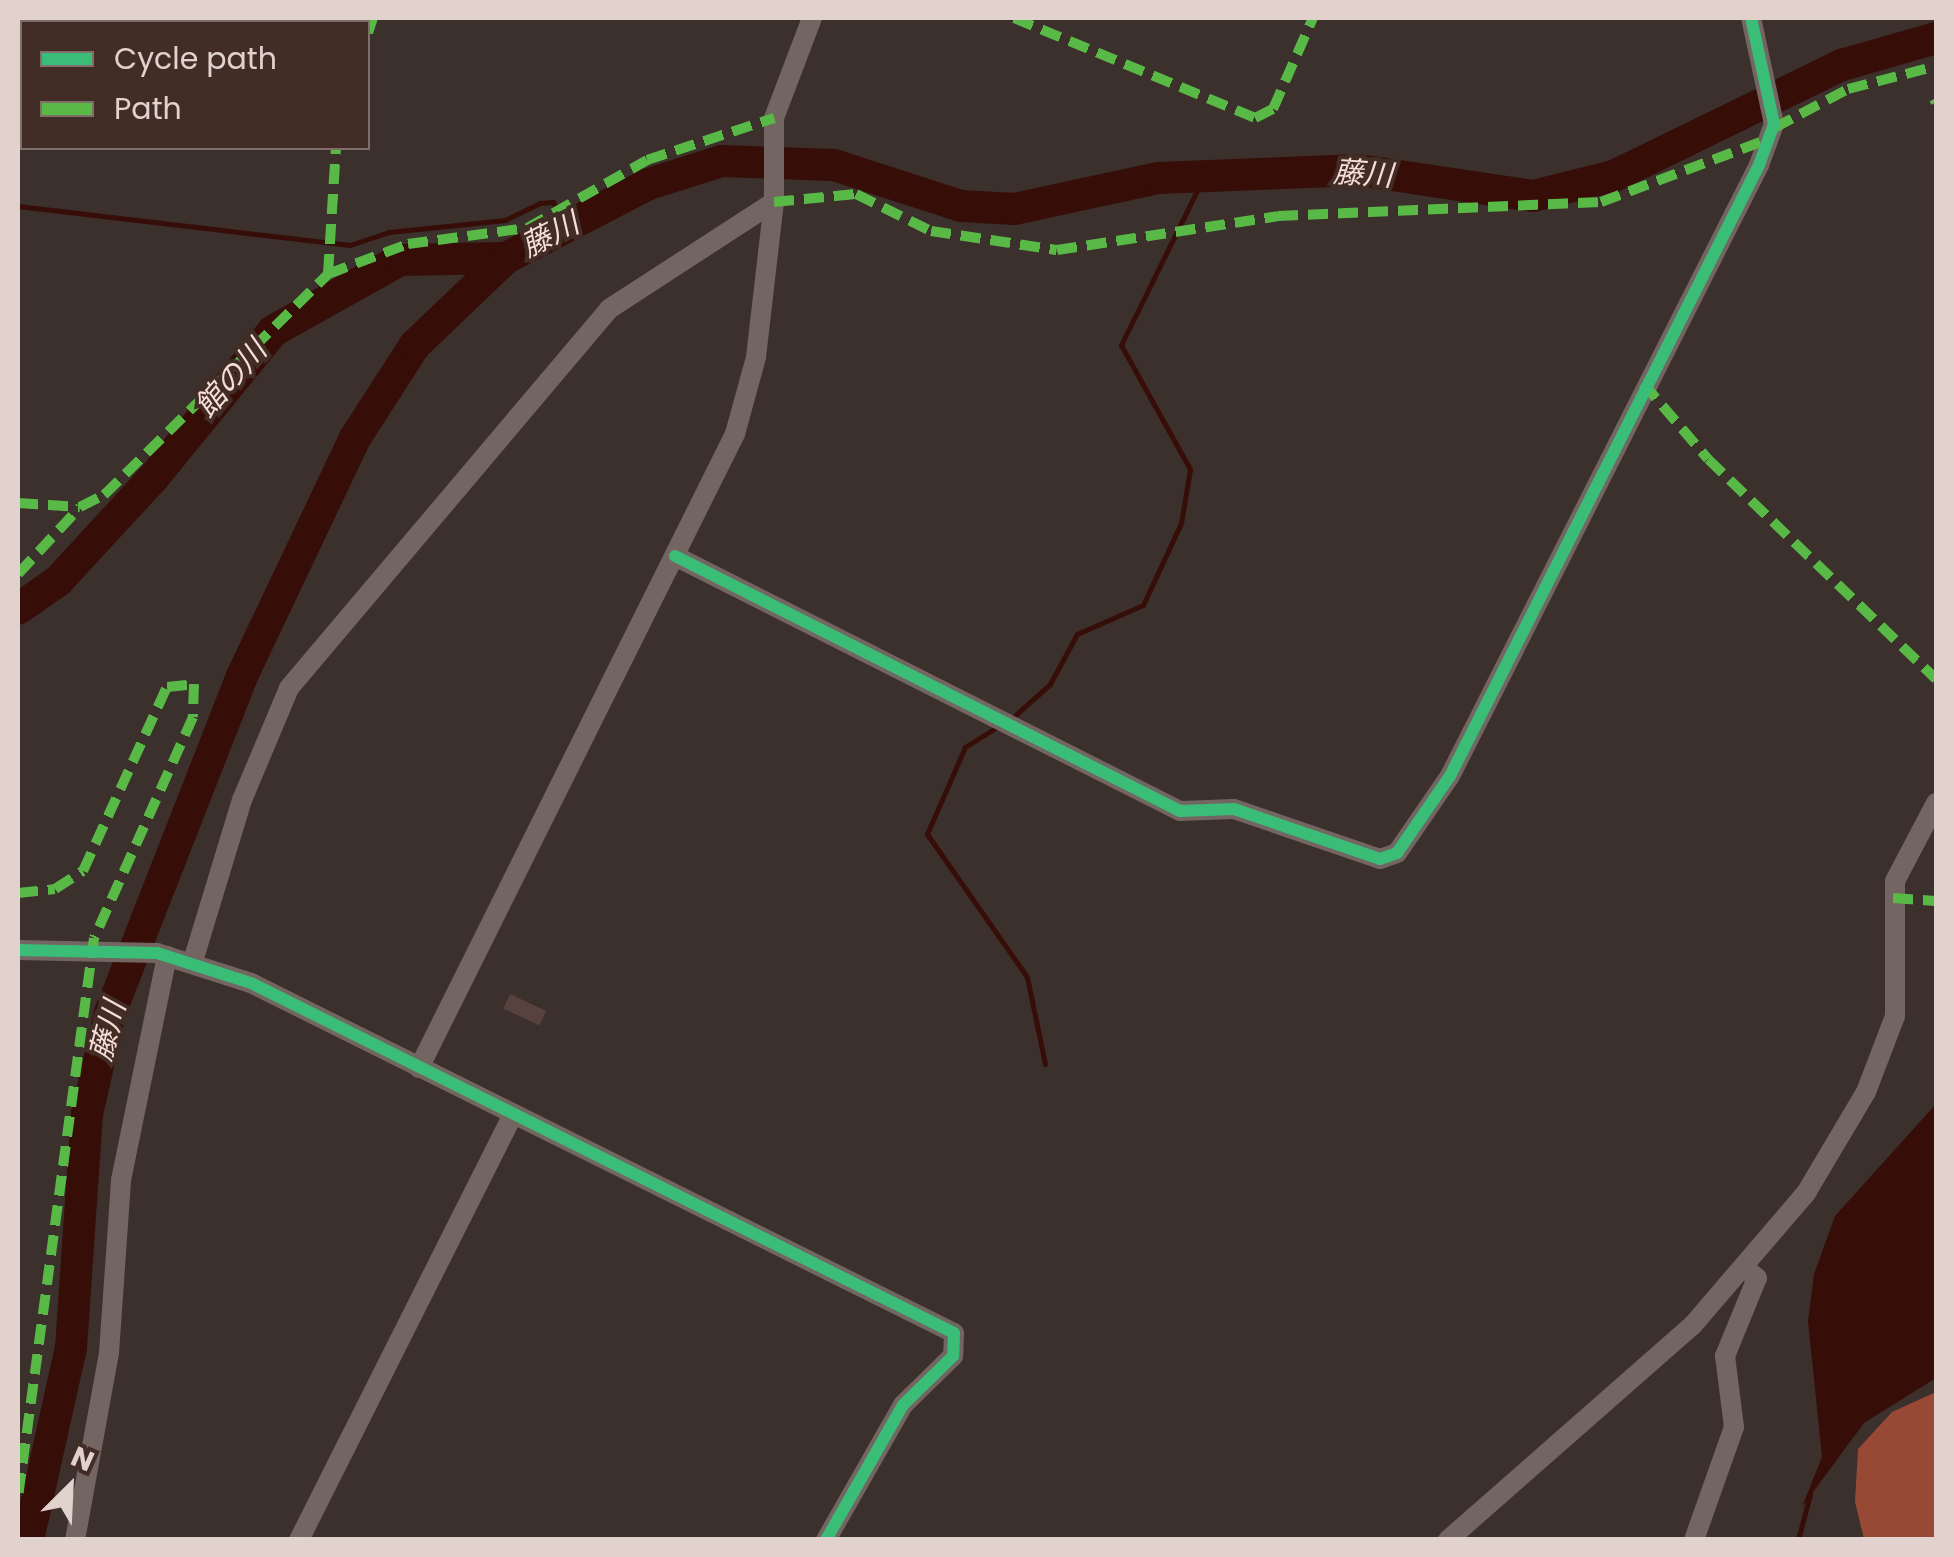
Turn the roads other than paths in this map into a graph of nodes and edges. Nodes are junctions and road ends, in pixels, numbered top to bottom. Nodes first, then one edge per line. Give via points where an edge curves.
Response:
1 (812, 18) edge
2 (1751, 18) edge
3 (774, 202) junction
4 (676, 556) junction
5 (1936, 803) edge
6 (18, 950) edge
7 (162, 955) junction
8 (192, 960) junction
9 (419, 1068) junction
10 (512, 1116) junction
11 (1744, 1268) junction
12 (75, 1540) edge
13 (299, 1540) edge
14 (826, 1540) edge
15 (1448, 1540) edge
16 (1694, 1540) edge

1 - 3 street via 775,130
2 - 4 street via 1754,64 1773,118 1759,165 1450,776 1397,853 1380,859 1234,808 1180,811
3 - 4 street via 741,419
3 - 8 street via 609,308 289,688 242,800
4 - 9 street
5 - 11 street via 1895,881 1895,1016 1866,1092 1806,1193
6 - 7 street
7 - 8 street
7 - 12 street via 121,1180 109,1354
8 - 9 street
9 - 10 street
10 - 13 street
10 - 14 street via 954,1333 954,1356 903,1404
11 - 15 street via 1590,1420
11 - 16 street via 1757,1278 1725,1356 1734,1427

